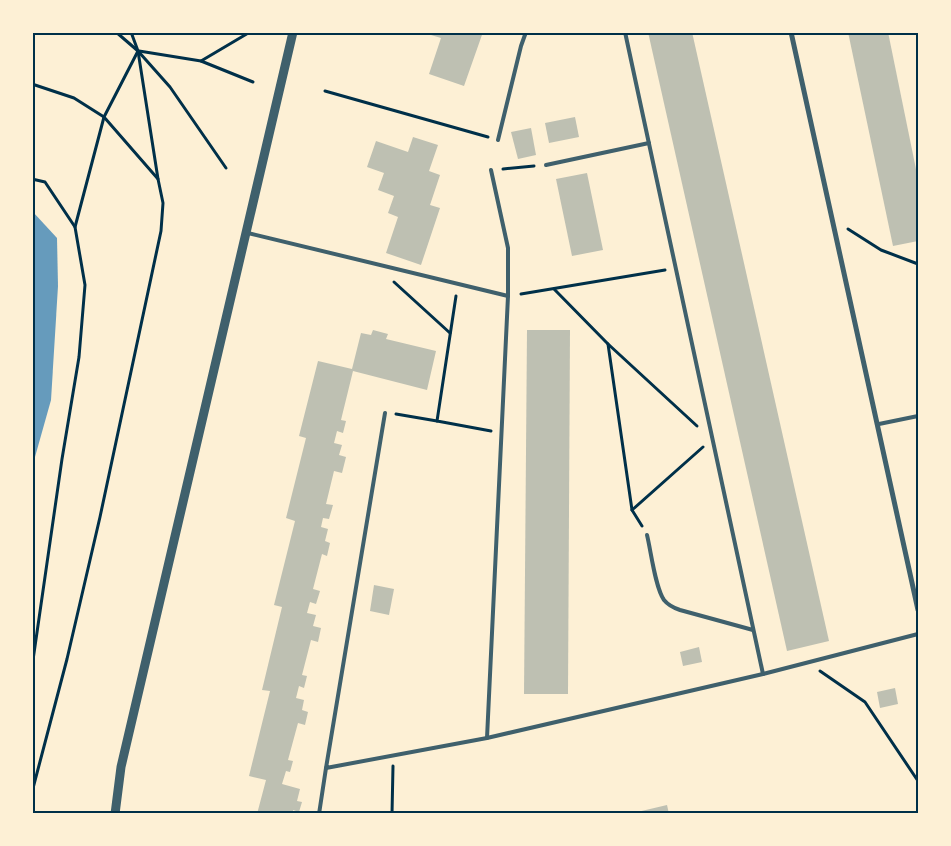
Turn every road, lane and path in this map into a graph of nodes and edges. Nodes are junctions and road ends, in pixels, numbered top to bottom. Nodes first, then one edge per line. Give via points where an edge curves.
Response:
1 (116, 32) edge
2 (130, 32) edge
3 (250, 32) edge
4 (293, 32) edge
5 (526, 32) edge
6 (625, 32) edge
7 (791, 32) edge
8 (138, 51) junction
9 (201, 61) junction
10 (253, 82) dead end
11 (32, 84) edge
12 (325, 91) dead end
13 (104, 117) junction
14 (498, 140) joint
15 (650, 144) junction
16 (546, 165) joint
17 (226, 168) dead end
18 (491, 170) joint
19 (158, 179) junction
20 (32, 180) edge
21 (75, 227) junction
22 (846, 228) dead end
23 (246, 232) junction
24 (374, 264) junction
25 (918, 264) edge
26 (676, 268) junction
27 (458, 284) junction
28 (554, 289) junction
29 (508, 296) junction
30 (451, 333) junction
31 (608, 344) junction
32 (385, 412) joint
33 (918, 416) edge
34 (437, 421) junction
35 (879, 424) junction
36 (501, 433) junction
37 (711, 439) junction
38 (632, 510) junction
39 (648, 535) joint
40 (918, 610) edge
41 (753, 630) junction
42 (918, 634) edge
43 (809, 663) junction
44 (32, 667) edge
45 (763, 674) junction
46 (487, 738) junction
47 (394, 755) junction
48 (326, 768) junction
49 (918, 781) edge
50 (32, 792) edge
51 (115, 814) edge
52 (319, 814) edge
53 (392, 814) edge

1 - 8 path
2 - 8 path
3 - 9 path
4 - 23 street
5 - 14 lane
6 - 15 lane
7 - 35 street
8 - 9 path
8 - 13 path
8 - 17 path via 170,87
8 - 19 path
9 - 10 path
11 - 13 path via 74,98
12 - 14 path
13 - 19 path
13 - 21 path
15 - 16 lane
15 - 26 lane
16 - 18 path
18 - 29 lane via 508,248
19 - 50 path via 162,203 161,231 68,659
20 - 21 path via 45,182
21 - 44 path via 85,285 79,357
22 - 25 path via 881,250
23 - 24 lane
23 - 51 street via 121,767
24 - 27 lane
24 - 30 path
26 - 28 path
26 - 37 lane
27 - 29 lane
27 - 30 path
28 - 29 path
28 - 31 path
29 - 36 lane
30 - 34 path
31 - 37 path
31 - 38 path
32 - 34 path
32 - 48 lane
33 - 35 lane
34 - 36 path
35 - 40 street
36 - 46 lane
37 - 38 path
37 - 41 lane
38 - 39 path
39 - 41 lane via 659,588 670,606
41 - 45 lane
42 - 43 lane
43 - 45 lane
43 - 49 path via 865,702
45 - 46 lane
46 - 47 lane
47 - 48 lane
47 - 53 path
48 - 52 lane

